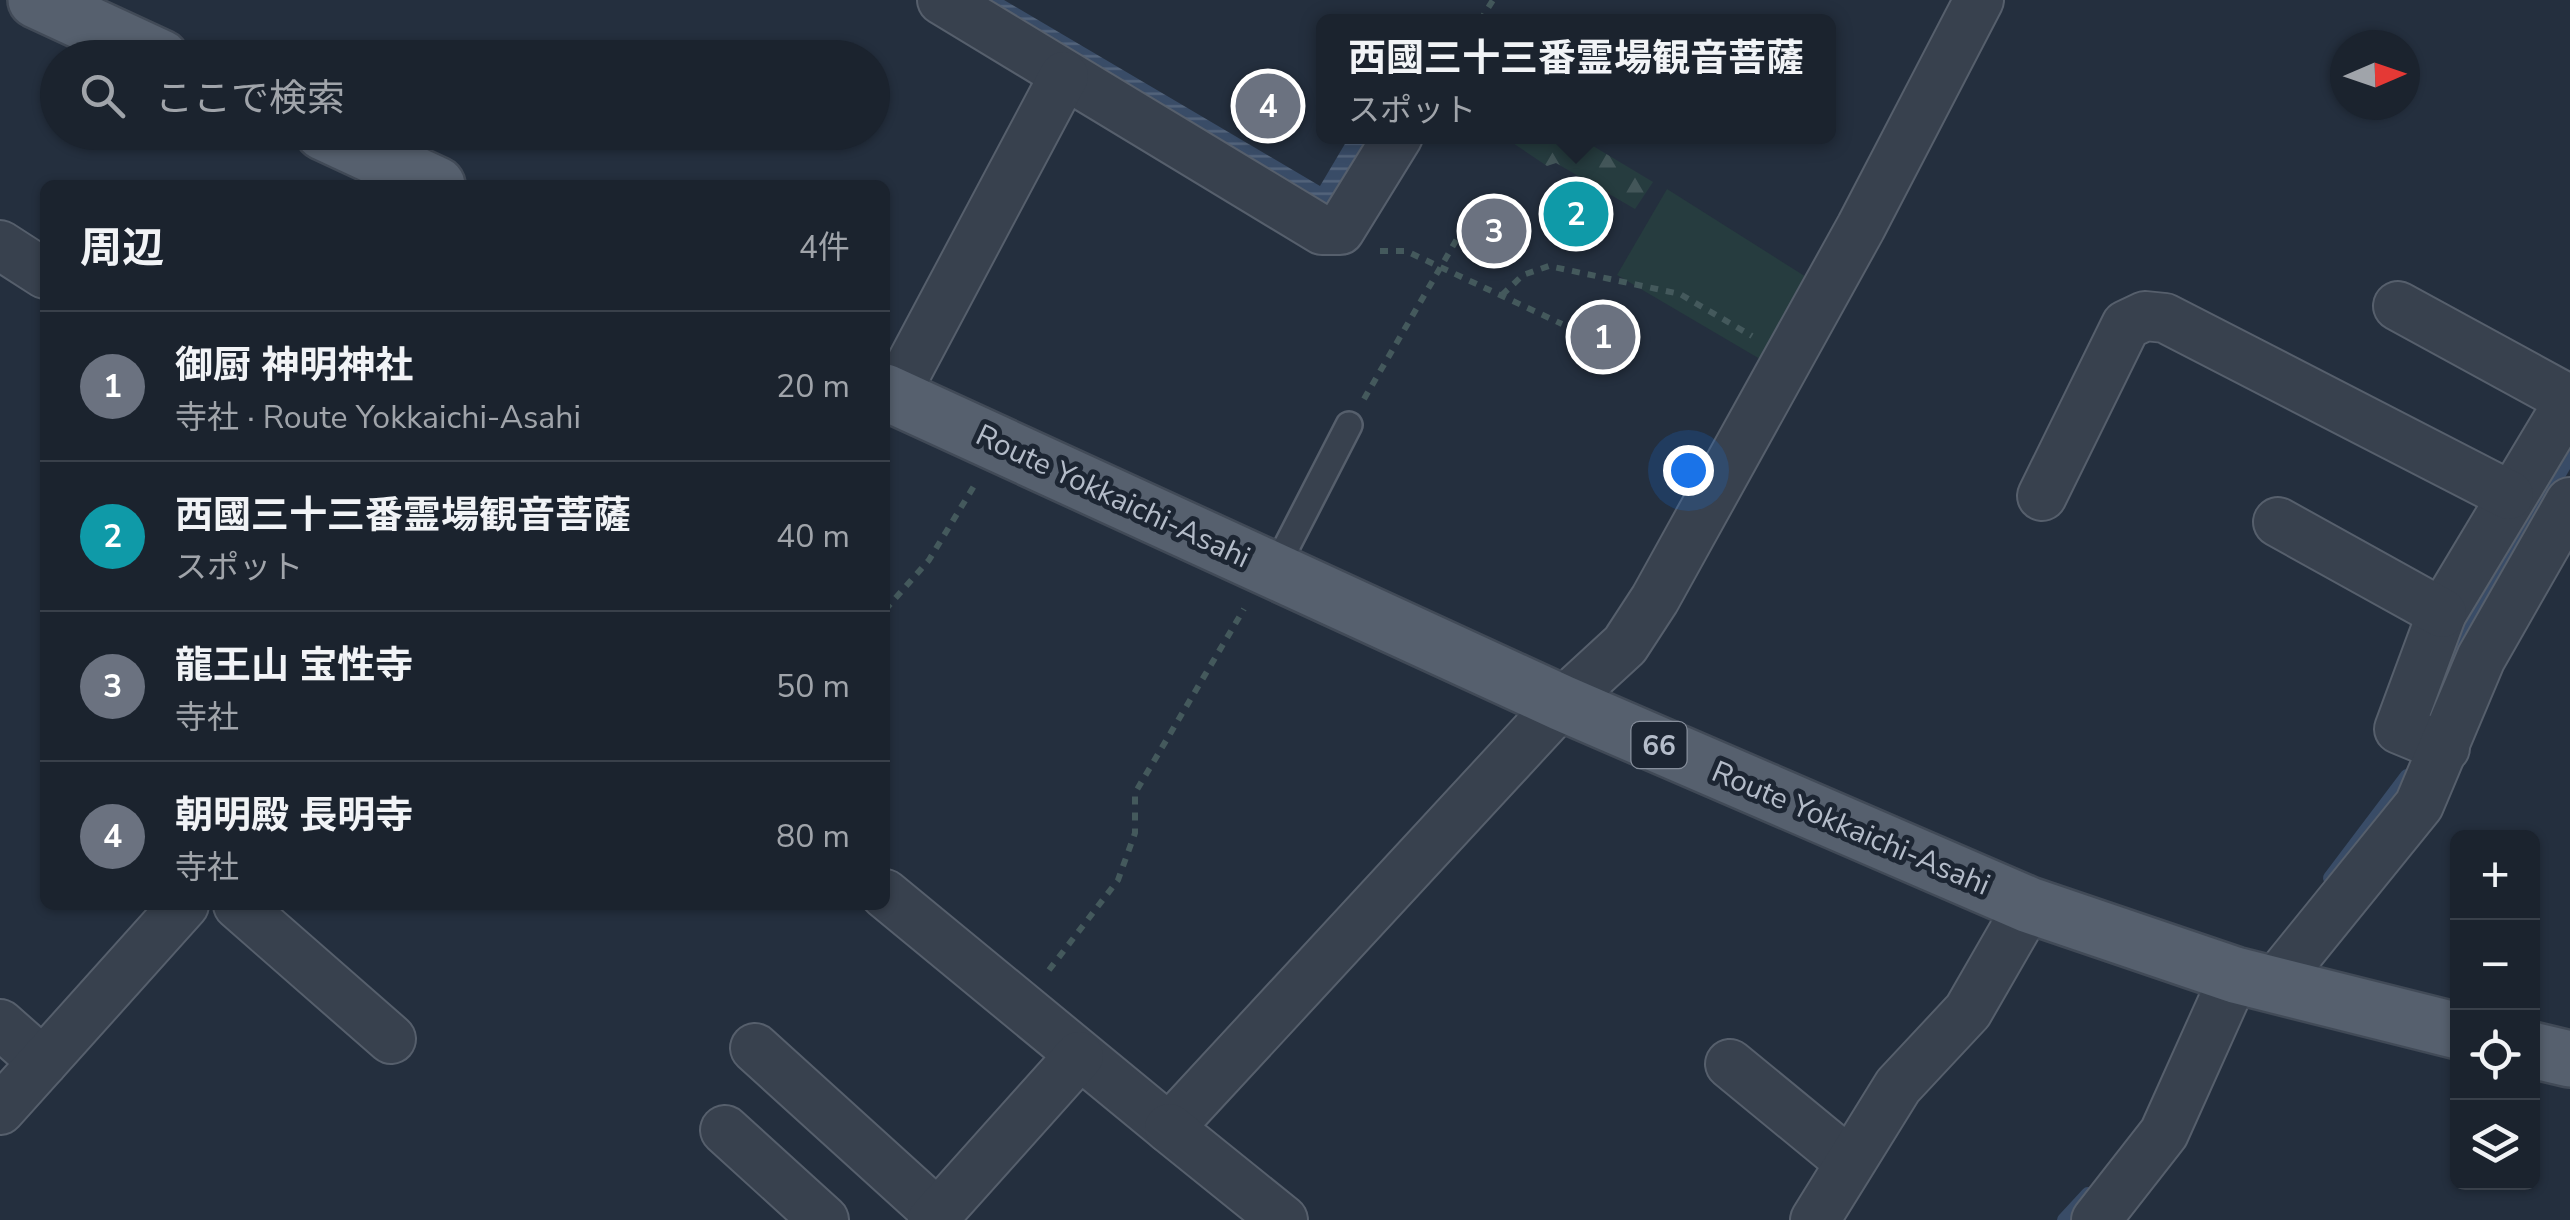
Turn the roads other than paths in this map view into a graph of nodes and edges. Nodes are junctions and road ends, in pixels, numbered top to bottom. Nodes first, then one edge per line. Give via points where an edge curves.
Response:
1 (36, 0) edge
2 (942, 0) edge
3 (1979, 0) edge
4 (122, 40) edge
5 (1064, 76) junction
6 (1393, 144) edge
7 (362, 150) edge
8 (426, 180) edge
9 (0, 245) edge
10 (40, 271) edge
11 (2398, 306) dead end
12 (890, 392) edge
13 (890, 394) edge
14 (1349, 425) road end
15 (2557, 472) edge
16 (2509, 495) junction
17 (2042, 496) dead end
18 (2278, 522) dead end
19 (1271, 569) junction
20 (2442, 613) junction
21 (1562, 703) junction
22 (2429, 742) junction
23 (890, 898) edge
24 (2029, 905) junction
25 (180, 910) edge
26 (244, 910) edge
27 (2255, 980) junction
28 (0, 1024) edge
29 (2450, 1029) edge
30 (392, 1038) dead end
31 (755, 1048) dead end
32 (2540, 1052) edge
33 (1079, 1056) junction
34 (2570, 1059) edge
35 (43, 1062) junction
36 (1730, 1064) dead end
37 (0, 1110) edge
38 (1169, 1128) junction
39 (725, 1130) dead end
40 (1848, 1161) junction
41 (935, 1217) edge
42 (824, 1220) edge
43 (1283, 1220) edge
44 (1815, 1220) edge
45 (2096, 1220) edge

1 - 4 main road
2 - 5 street
3 - 21 street via 1721,486 1626,646
5 - 6 street via 1322,230 1340,230
5 - 12 street
7 - 8 main road
9 - 10 street
11 - 15 street via 2570,400
13 - 19 main road, Route Yokkaichi-Asahi / 66
14 - 19 lane
15 - 16 street
15 - 22 street via 2480,658
16 - 17 street via 2165,318 2145,316 2126,325
16 - 20 street
18 - 20 street
19 - 21 main road, Route Yokkaichi-Asahi / 66
20 - 22 street via 2399,729
21 - 24 main road, Route Yokkaichi-Asahi / 66
21 - 38 street
22 - 27 street via 2419,805
23 - 33 street
24 - 27 main road, Route Yokkaichi-Asahi / 66
24 - 40 street via 1968,1012 1898,1086
25 - 35 street
26 - 30 street
27 - 29 main road, Route Yokkaichi-Asahi / 66
27 - 45 street via 2164,1133
28 - 35 street
31 - 41 street
32 - 34 main road
33 - 38 street
33 - 41 street
35 - 37 street
36 - 40 street
38 - 43 street
39 - 42 street
40 - 44 street

